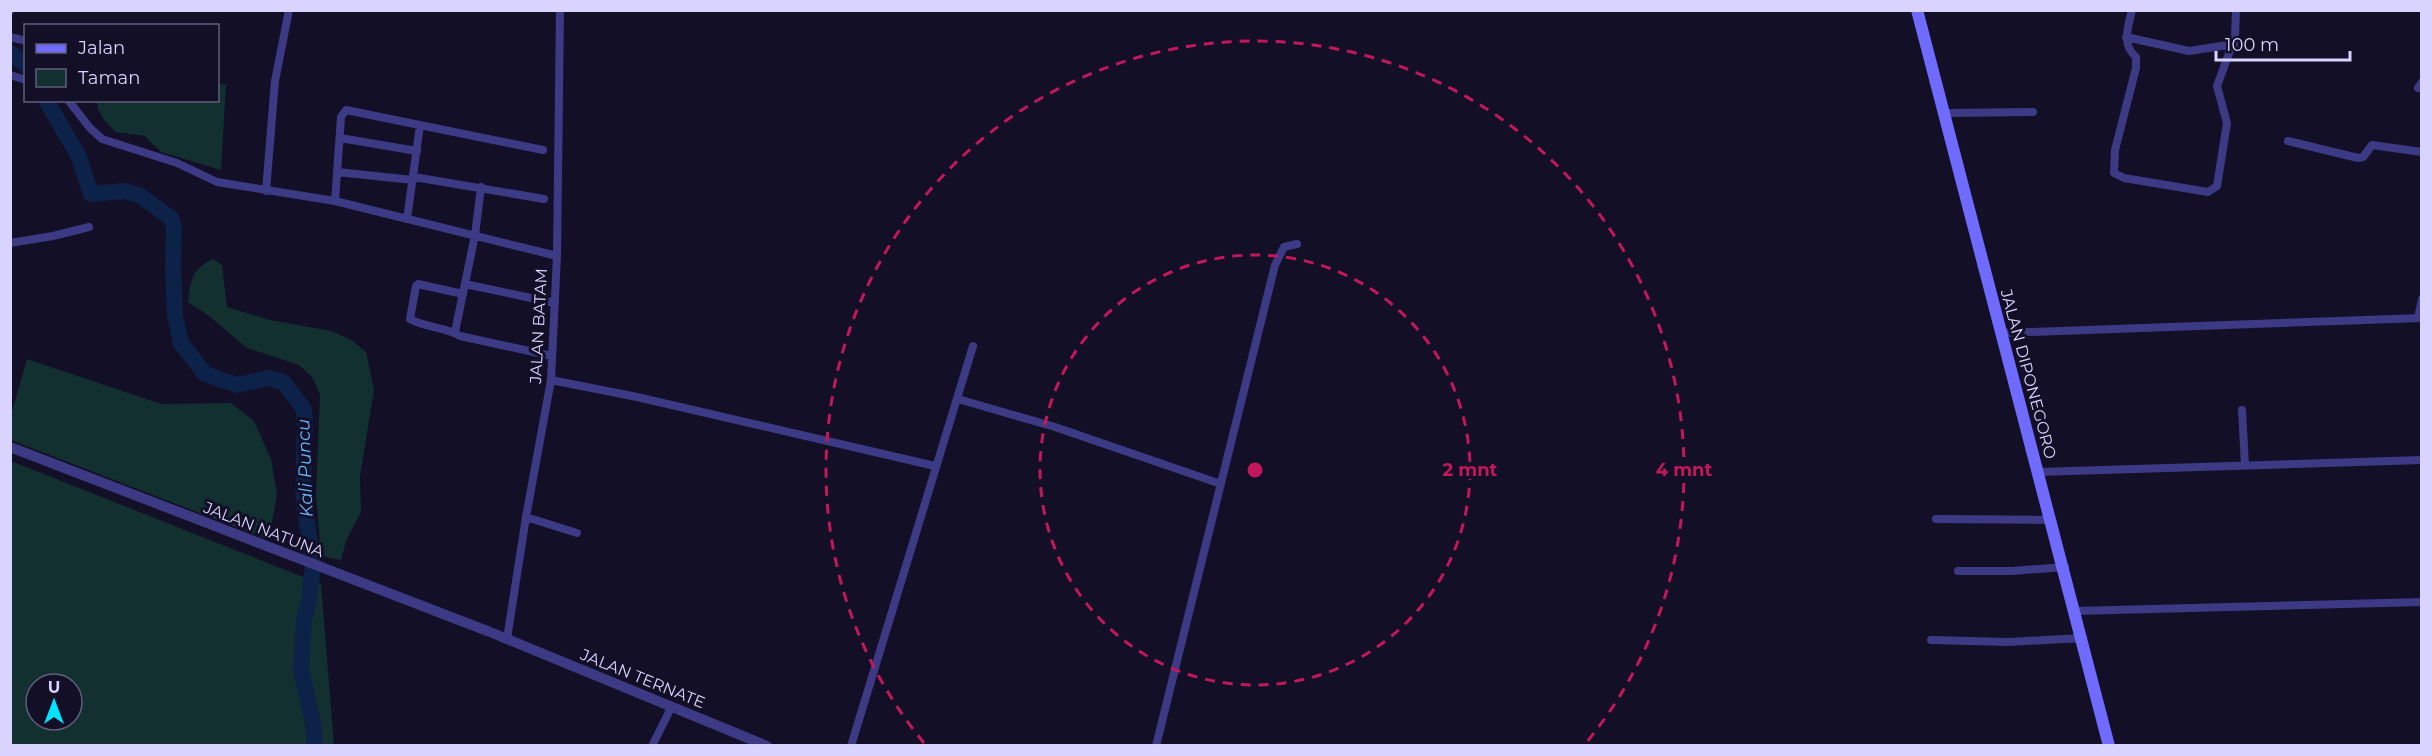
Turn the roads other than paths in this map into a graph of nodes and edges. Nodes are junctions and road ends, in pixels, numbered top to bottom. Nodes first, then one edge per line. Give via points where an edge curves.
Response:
1 (289, 10) edge
2 (560, 10) edge
3 (1917, 10) edge
4 (2132, 10) edge
5 (2236, 10) edge
6 (10, 37) edge
7 (2126, 37) junction
8 (22, 40) dead end
9 (2234, 44) junction
10 (70, 102) edge
11 (1943, 112) junction
12 (2033, 112) dead end
13 (420, 125) junction
14 (340, 138) junction
15 (2288, 141) dead end
16 (543, 150) dead end
17 (417, 151) junction
18 (2421, 152) edge
19 (337, 172) junction
20 (413, 178) junction
21 (481, 187) junction
22 (266, 191) junction
23 (544, 199) dead end
24 (335, 201) junction
25 (407, 219) junction
26 (89, 227) dead end
27 (475, 235) junction
28 (10, 243) edge
29 (1297, 243) dead end
30 (557, 256) junction
31 (465, 284) junction
32 (463, 294) junction
33 (2421, 299) edge
34 (555, 303) junction
35 (2420, 318) edge
36 (455, 332) junction
37 (2001, 333) junction
38 (973, 346) dead end
39 (552, 356) junction
40 (551, 380) junction
41 (958, 399) junction
42 (2242, 410) dead end
43 (10, 447) edge
44 (2421, 460) edge
45 (2245, 465) junction
46 (935, 466) junction
47 (2038, 472) junction
48 (1221, 484) junction
49 (526, 517) junction
50 (1936, 519) dead end
51 (2050, 520) junction
52 (577, 533) dead end
53 (2064, 567) junction
54 (1958, 571) dead end
55 (2421, 602) edge
56 (2075, 611) junction
57 (2083, 638) junction
58 (507, 639) junction
59 (1931, 640) dead end
60 (672, 706) junction
61 (652, 746) edge
62 (767, 746) edge
63 (851, 746) edge
64 (1156, 746) edge
65 (2109, 746) edge

1 - 22 street via 275,81
2 - 30 street, JALAN BATAM
3 - 11 main road, JALAN DIPONEGORO
4 - 7 street
5 - 9 street
6 - 8 street
7 - 9 street via 2189,51
7 - 9 street via 2127,47 2136,57 2136,68 2118,134 2114,173 2208,192 2217,186 2227,123 2217,86
10 - 22 street via 92,131 110,143 177,164 217,182
11 - 12 street
11 - 37 main road, JALAN DIPONEGORO
13 - 14 street via 346,110 341,117
13 - 16 street
13 - 17 street
14 - 17 street
14 - 19 street
15 - 18 street via 2358,158 2372,145
17 - 20 street
19 - 20 street
19 - 24 street
20 - 21 street
20 - 25 street
21 - 23 street
21 - 27 street
22 - 24 street
24 - 25 street
25 - 27 street
26 - 28 street
27 - 30 street
27 - 31 street
29 - 48 street via 1284,247 1275,265
30 - 34 street, JALAN BATAM
31 - 32 street
31 - 34 street
32 - 36 street
32 - 36 street via 420,284 415,290 410,319
33 - 35 street
34 - 39 street, JALAN BATAM
35 - 37 street
36 - 39 street
37 - 47 main road, JALAN DIPONEGORO
38 - 41 street
39 - 40 street, JALAN BATAM
40 - 46 street via 637,396
40 - 49 street, JALAN BATAM
41 - 46 street
41 - 48 street via 1055,427
42 - 45 street
43 - 58 street, JALAN NATUNA
44 - 45 street
45 - 47 street
46 - 63 street
47 - 51 main road, JALAN DIPONEGORO
48 - 64 street
49 - 52 street
49 - 58 street, JALAN BATAM
50 - 51 street
51 - 53 main road, JALAN DIPONEGORO
53 - 54 street
53 - 56 main road, JALAN DIPONEGORO
55 - 56 street
56 - 57 main road, JALAN DIPONEGORO
57 - 59 street via 2008,642
57 - 65 main road, JALAN DIPONEGORO
58 - 60 street, JALAN TERNATE
60 - 61 street
60 - 62 street, JALAN TERNATE

